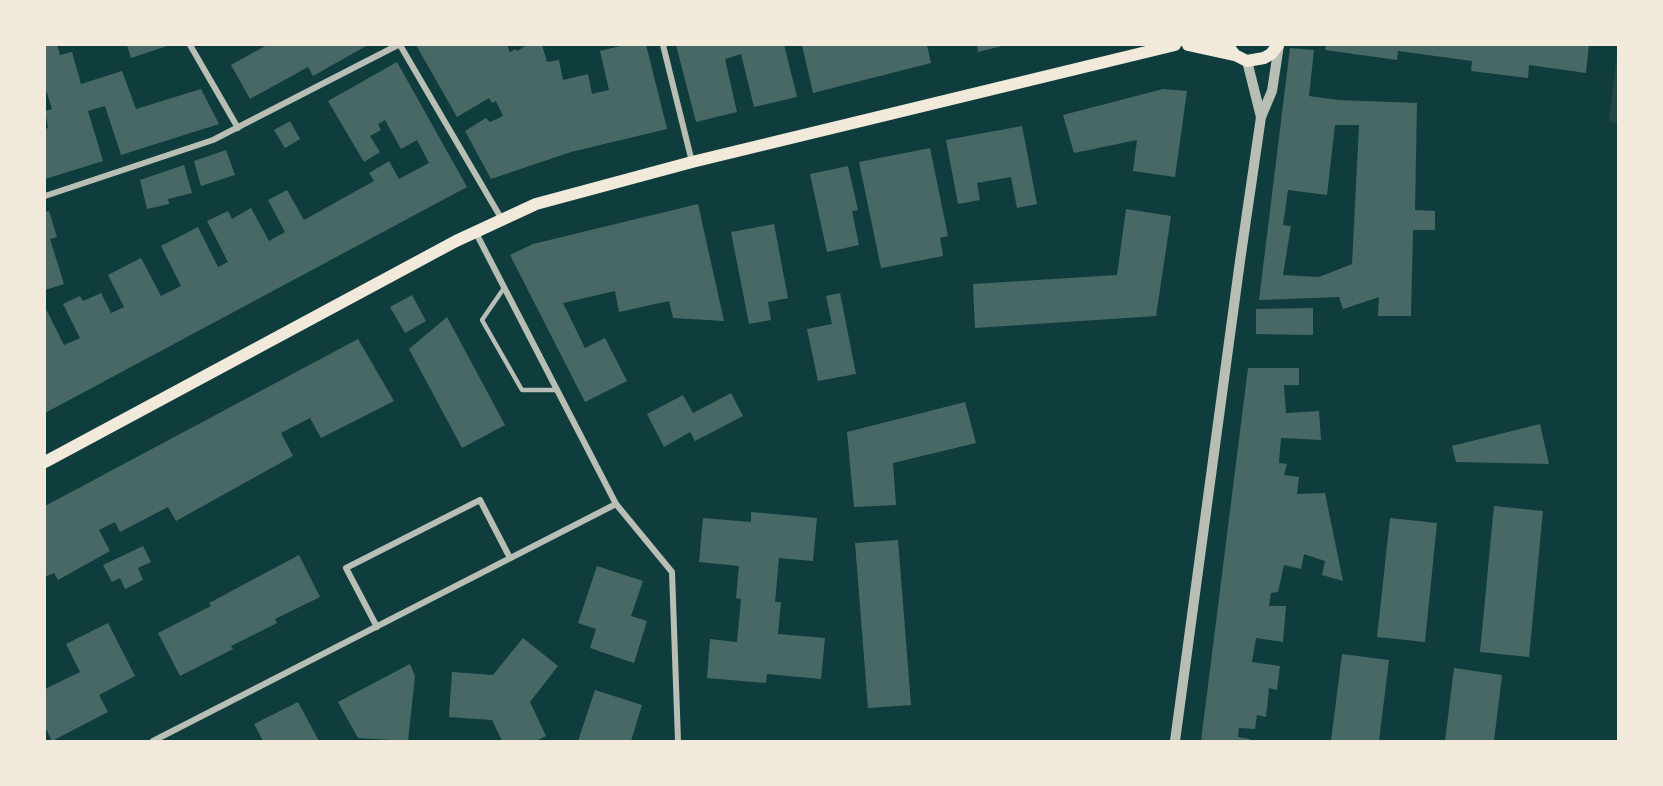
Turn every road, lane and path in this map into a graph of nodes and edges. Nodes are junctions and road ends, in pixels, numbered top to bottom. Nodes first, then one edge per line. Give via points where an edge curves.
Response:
1 (190, 45) edge
2 (399, 45) edge
3 (663, 45) edge
4 (1175, 45) edge
5 (1188, 45) edge
6 (1278, 45) edge
7 (1231, 50) edge
8 (1247, 61) junction
9 (1261, 117) junction
10 (238, 128) junction
11 (692, 162) junction
12 (45, 196) edge
13 (501, 218) junction
14 (474, 231) junction
15 (504, 288) junction
16 (557, 390) junction
17 (45, 462) edge
18 (616, 504) junction
19 (510, 558) junction
20 (377, 627) junction
21 (153, 741) edge
22 (678, 741) edge
23 (1175, 741) edge

1 - 10 street
2 - 10 street
2 - 13 street
3 - 11 street
4 - 11 main road
5 - 7 main road
6 - 8 main road via 1264,58
6 - 9 street via 1272,91
7 - 8 main road
8 - 9 street
9 - 23 street
10 - 12 street via 213,140
11 - 13 main road via 578,191
13 - 14 main road
14 - 15 street
14 - 17 main road
15 - 16 street
15 - 16 lane via 482,320 522,390
16 - 18 street
18 - 19 street
18 - 22 street via 672,572
19 - 20 street
19 - 20 street via 480,500 346,568
20 - 21 street

